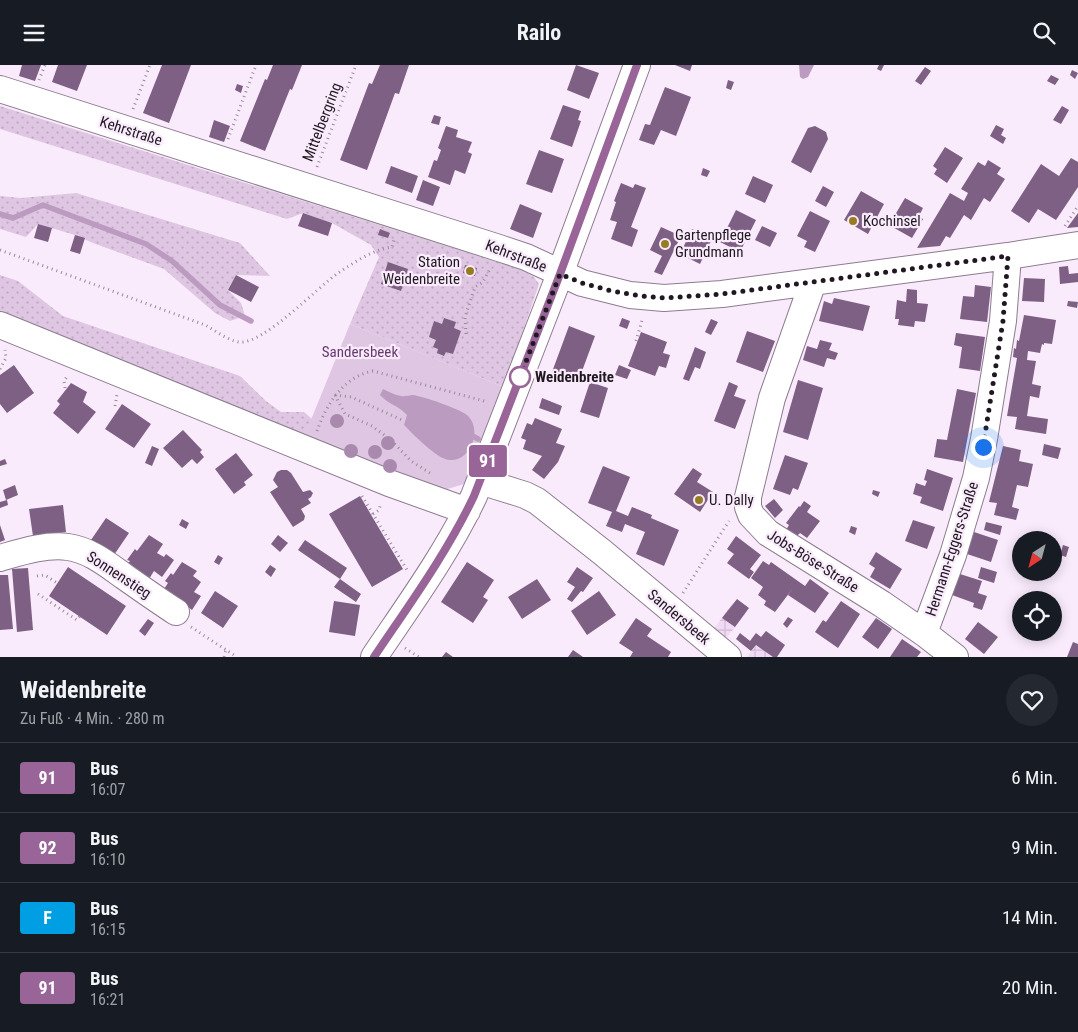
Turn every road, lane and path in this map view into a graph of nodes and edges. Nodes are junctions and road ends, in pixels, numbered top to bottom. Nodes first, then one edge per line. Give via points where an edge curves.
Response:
1 (150, 65) edge
2 (256, 65) edge
3 (356, 65) edge
4 (637, 65) edge
5 (0, 89) edge
6 (126, 129) junction
7 (220, 159) junction
8 (309, 187) junction
9 (1078, 206) edge
10 (401, 217) junction
11 (1071, 236) edge
12 (499, 248) junction
13 (0, 250) edge
14 (1008, 256) junction
15 (560, 274) junction
16 (814, 282) junction
17 (0, 325) edge
18 (466, 335) dead end
19 (513, 394) junction
20 (335, 395) junction
21 (402, 420) dead end
22 (308, 450) junction
23 (433, 474) dead end
24 (480, 481) junction
25 (361, 495) dead end
26 (381, 503) dead end
27 (748, 507) junction
28 (467, 511) junction
29 (373, 514) junction
30 (0, 558) edge
31 (406, 574) dead end
32 (37, 575) dead end
33 (58, 583) dead end
34 (38, 594) dead end
35 (670, 610) junction
36 (176, 612) joint
37 (80, 616) dead end
38 (924, 633) junction
39 (226, 650) junction
40 (224, 657) edge
41 (237, 657) edge
42 (374, 657) edge
43 (728, 657) edge
44 (955, 657) edge

1 - 6 path
2 - 7 path
3 - 8 path, Mittelbergring
4 - 15 street
5 - 6 street, Kehrstraße
6 - 7 street, Kehrstraße
7 - 8 street, Kehrstraße
8 - 10 street, Kehrstraße
9 - 11 path
10 - 12 street, Kehrstraße
10 - 13 path via 392,247 379,249 359,260 253,340 240,342 205,325
11 - 14 street, Kehrstraße
12 - 15 street, Kehrstraße
12 - 18 path via 483,282 475,287 465,317
14 - 16 street, Kehrstraße
14 - 38 street, Hermann-Eggers-Straße via 1003,321 976,478 950,565
15 - 16 street, Kehrstraße via 612,291 664,298
15 - 19 street
16 - 27 street via 772,399
17 - 22 street
19 - 20 path via 502,389 496,404 373,371 362,372
19 - 24 street
20 - 21 path via 351,397
20 - 22 path
20 - 23 path via 344,414 372,426 411,461
22 - 28 street
24 - 28 street
24 - 35 street, Sandersbeek via 537,501
25 - 29 path
26 - 29 path
27 - 35 path via 729,521
27 - 38 street, Jobs-Böse-Straße via 756,522 768,533
28 - 42 street
29 - 31 path via 408,572
30 - 36 street, Sonnenstieg via 54,547 79,549
32 - 33 path via 46,575
34 - 37 path via 77,620
35 - 43 street, Sandersbeek
36 - 39 path via 184,623
38 - 44 street, Jobs-Böse-Straße
39 - 40 path
39 - 41 path

